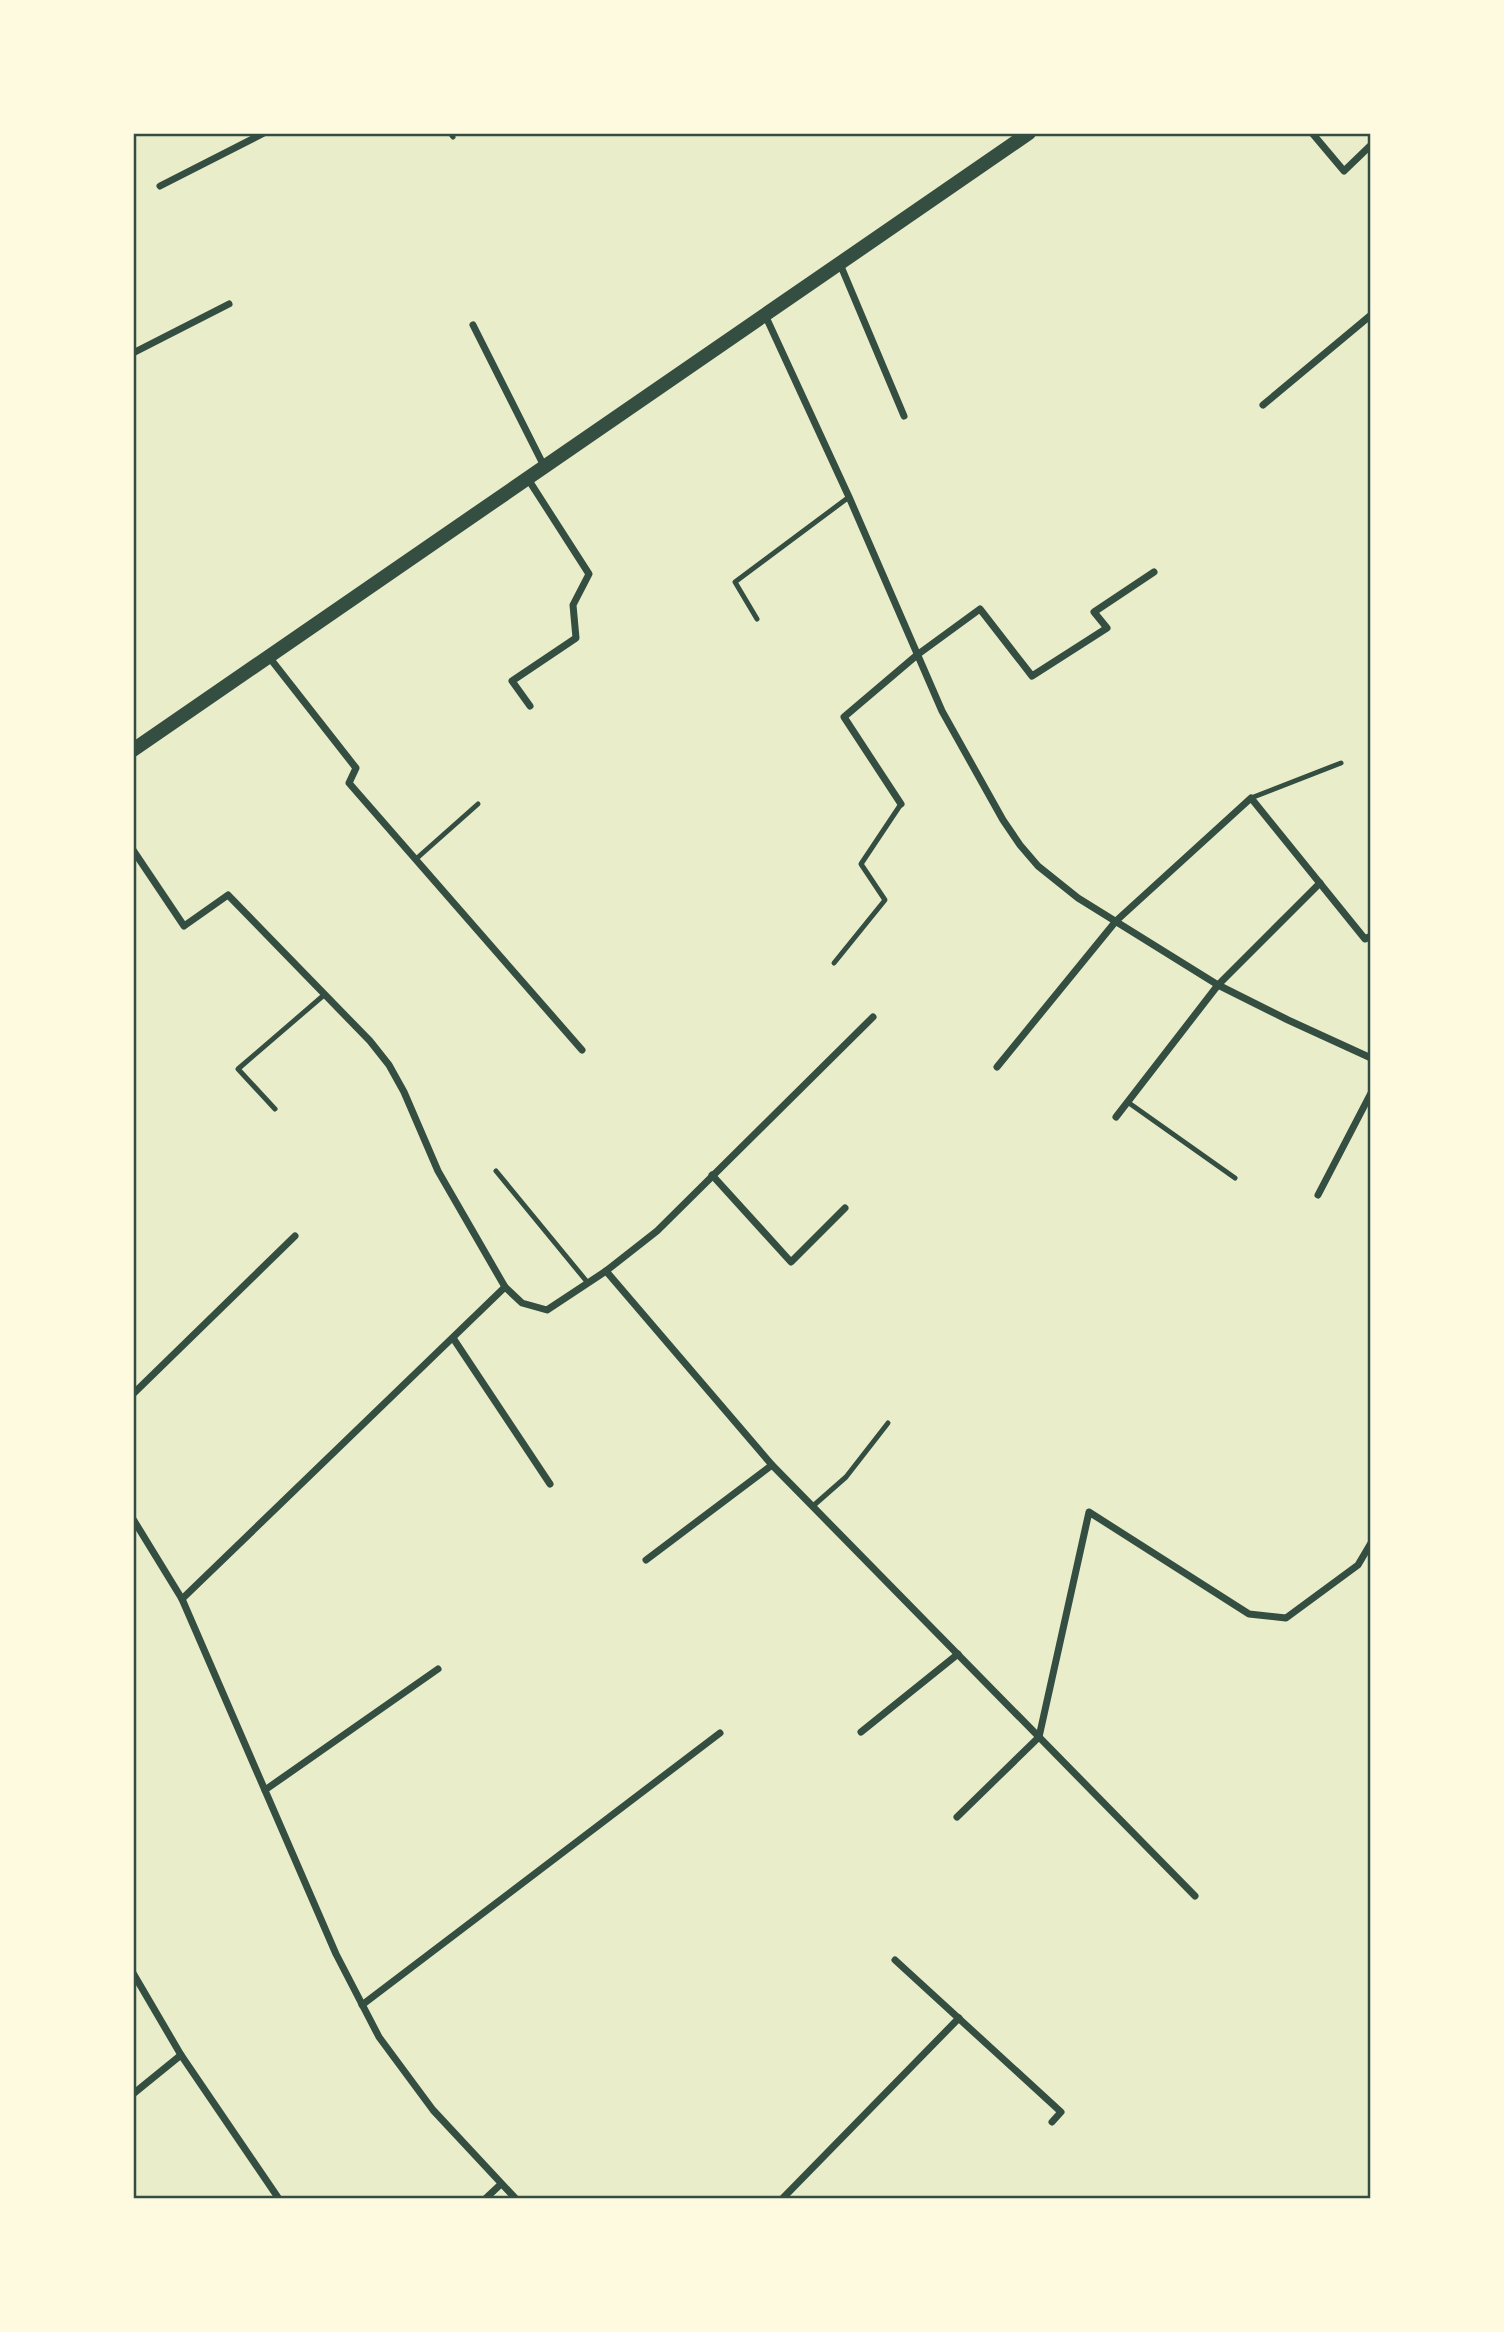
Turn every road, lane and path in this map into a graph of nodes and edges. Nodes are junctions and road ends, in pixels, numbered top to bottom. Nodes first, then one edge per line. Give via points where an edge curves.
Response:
1 (264, 133) edge
2 (1029, 133) edge
3 (1312, 133) edge
4 (1371, 145) edge
5 (160, 186) dead end
6 (839, 264) junction
7 (229, 304) dead end
8 (765, 315) junction
9 (1371, 315) edge
10 (473, 325) dead end
11 (133, 353) edge
12 (1263, 405) dead end
13 (904, 416) dead end
14 (544, 467) junction
15 (527, 478) junction
16 (849, 497) junction
17 (1154, 572) dead end
18 (757, 619) dead end
19 (917, 654) junction
20 (268, 657) junction
21 (530, 706) dead end
22 (133, 750) edge
23 (1341, 763) dead end
24 (1251, 798) junction
25 (478, 804) dead end
26 (901, 804) joint
27 (133, 850) edge
28 (416, 859) junction
29 (1320, 883) junction
30 (1116, 921) junction
31 (1371, 936) edge
32 (834, 963) dead end
33 (1218, 985) junction
34 (324, 995) junction
35 (873, 1017) dead end
36 (582, 1050) dead end
37 (1371, 1058) edge
38 (997, 1067) dead end
39 (1371, 1093) edge
40 (1129, 1102) junction
41 (275, 1109) dead end
42 (1116, 1117) dead end
43 (496, 1171) dead end
44 (712, 1175) junction
45 (1235, 1178) dead end
46 (1318, 1195) dead end
47 (845, 1208) dead end
48 (295, 1236) dead end
49 (606, 1271) junction
50 (587, 1283) junction
51 (505, 1287) junction
52 (453, 1338) junction
53 (133, 1394) edge
54 (888, 1423) dead end
55 (772, 1465) junction
56 (550, 1484) dead end
57 (813, 1506) junction
58 (133, 1519) edge
59 (1371, 1543) edge
60 (646, 1560) dead end
61 (182, 1600) junction
62 (958, 1654) junction
63 (439, 1669) dead end
64 (861, 1732) dead end
65 (720, 1733) dead end
66 (1039, 1737) junction
67 (265, 1790) junction
68 (957, 1817) dead end
69 (1195, 1896) dead end
70 (895, 1960) dead end
71 (133, 1973) edge
72 (362, 2005) junction
73 (959, 2018) junction
74 (181, 2055) junction
75 (133, 2094) edge
76 (1052, 2123) dead end
77 (501, 2184) junction
78 (278, 2199) edge
79 (485, 2199) edge
80 (516, 2199) edge
81 (782, 2199) edge

1 - 5 street
2 - 6 main road
3 - 4 street via 1344,171
6 - 8 main road
6 - 13 street
7 - 11 street
8 - 14 main road
8 - 16 street
9 - 12 street
10 - 14 street
14 - 15 main road
15 - 20 main road
15 - 21 street via 589,574 573,605 576,638 512,681
16 - 18 lane via 735,582
16 - 19 street
17 - 19 street via 1094,612 1107,628 1032,676 980,609
19 - 26 street via 844,717
19 - 30 street via 942,711 1020,845 1057,882
20 - 22 main road
20 - 28 street via 356,768 349,783
23 - 24 lane
24 - 29 street
24 - 30 street
25 - 28 lane
26 - 32 lane via 861,864 885,900
27 - 34 street via 184,926 228,895
28 - 36 street
29 - 31 street via 1365,939
29 - 33 street
30 - 33 street
30 - 38 street
33 - 37 street
33 - 40 street
34 - 41 lane via 237,1069
34 - 51 street via 388,1065 438,1171
35 - 44 street
39 - 46 street
40 - 42 street
40 - 45 lane
43 - 50 lane
44 - 47 street via 791,1262
44 - 49 street via 657,1231
48 - 53 street
49 - 50 street
49 - 55 street
50 - 51 street via 547,1310 522,1303
51 - 52 street
52 - 56 street
52 - 61 street
54 - 57 lane via 846,1477
55 - 57 street
55 - 60 street
57 - 62 street
58 - 61 street
59 - 66 street via 1358,1565 1286,1618 1249,1614 1088,1512
61 - 67 street
62 - 64 street
62 - 66 street
63 - 67 street
65 - 72 street
66 - 68 street
66 - 69 street
67 - 72 street
70 - 73 street
71 - 74 street
72 - 77 street via 404,2074
73 - 76 street via 1061,2112
73 - 81 street
74 - 75 street
74 - 78 street
77 - 79 street
77 - 80 street

